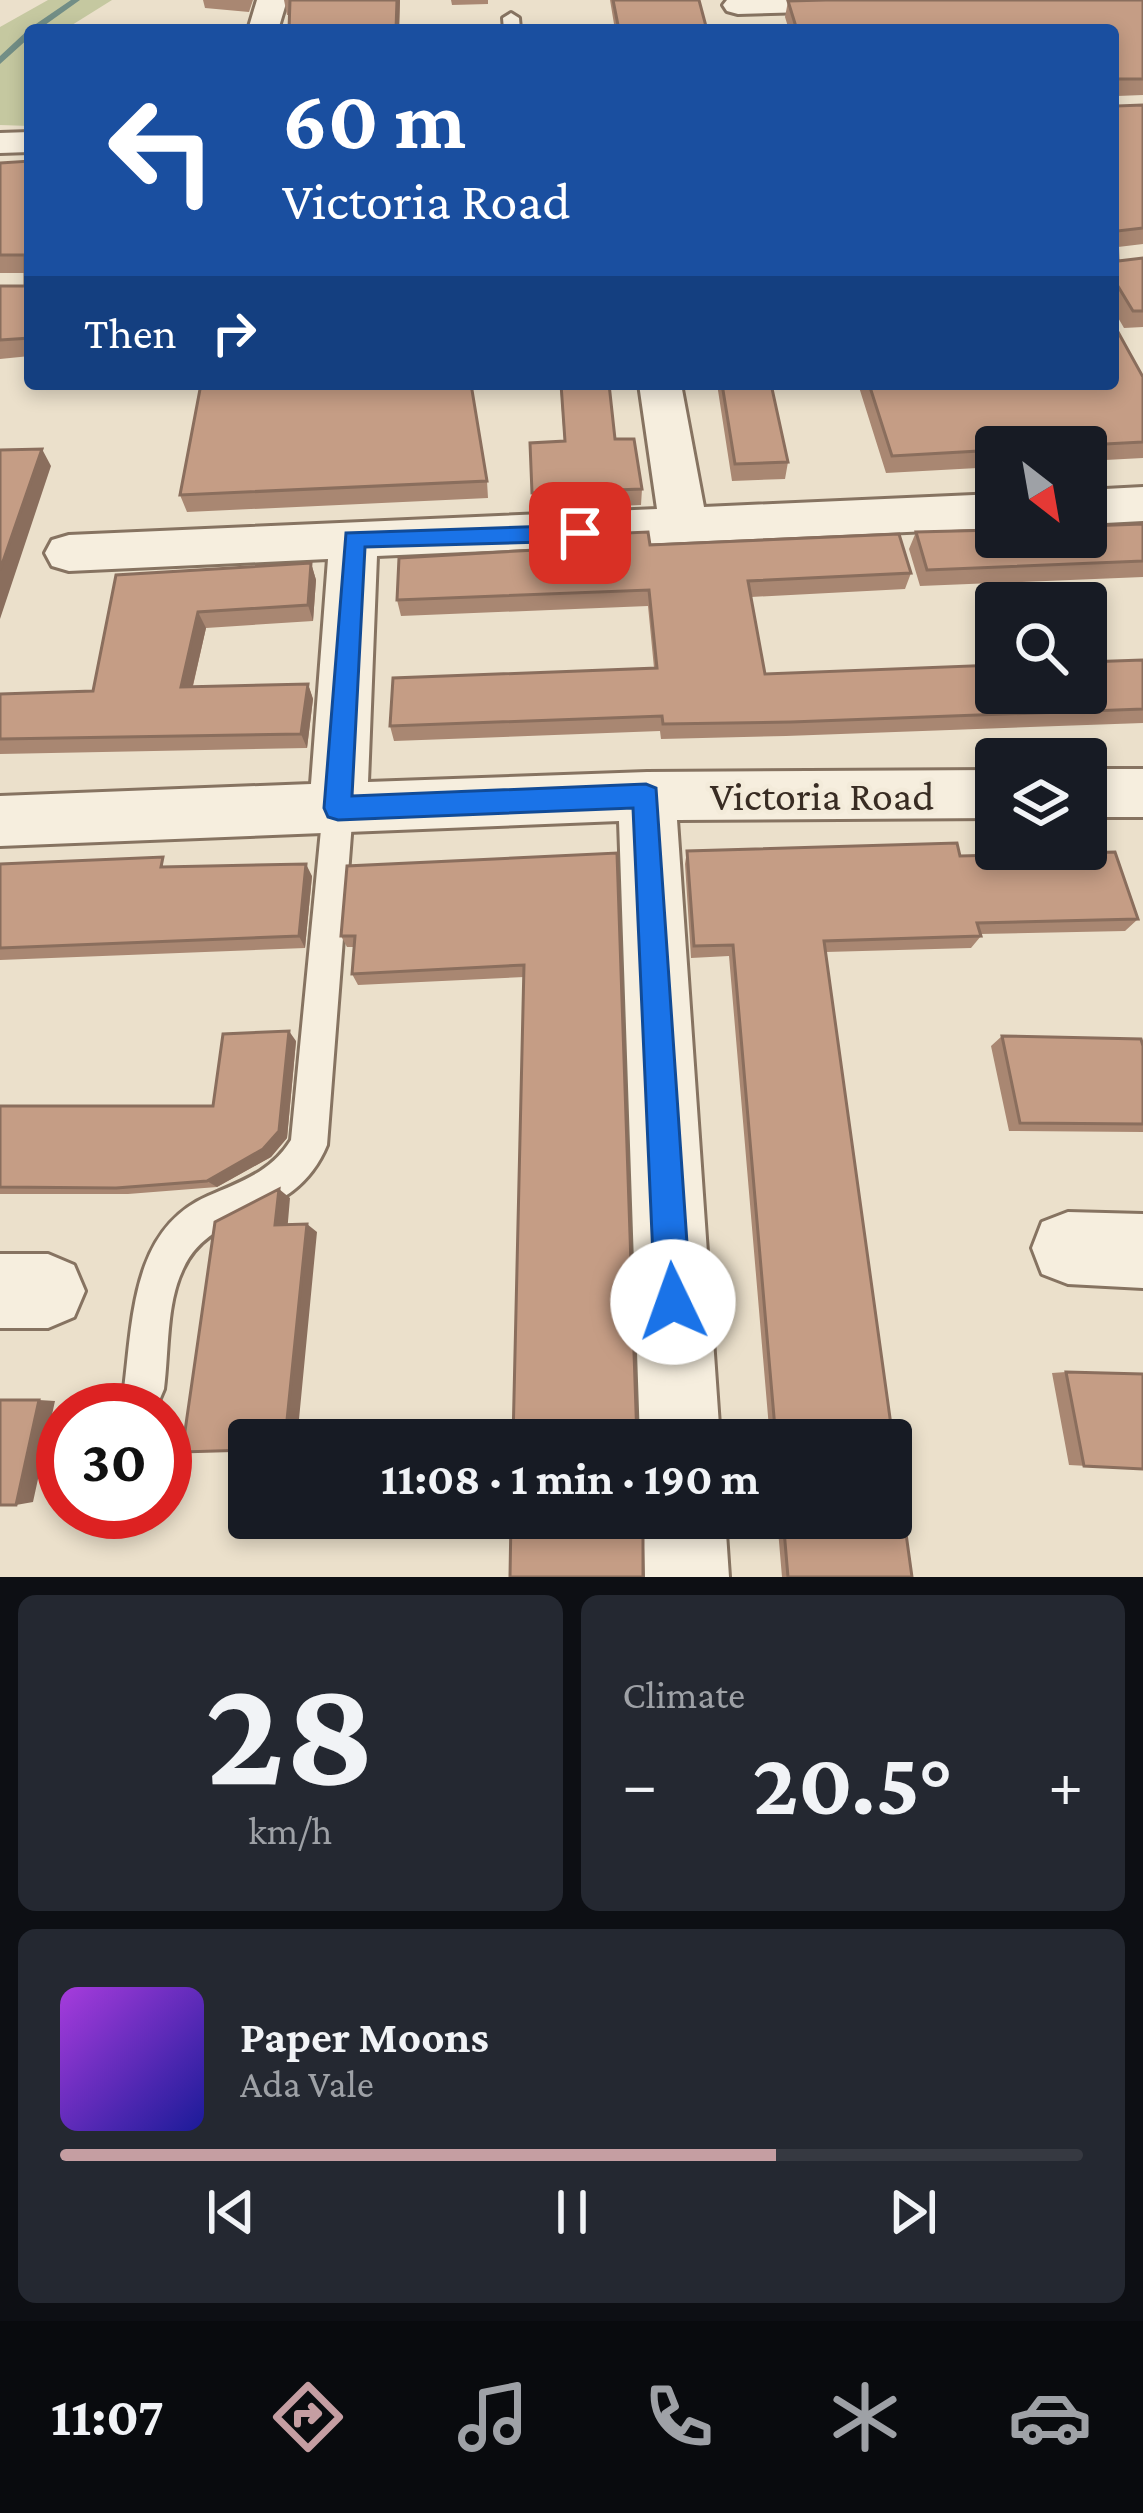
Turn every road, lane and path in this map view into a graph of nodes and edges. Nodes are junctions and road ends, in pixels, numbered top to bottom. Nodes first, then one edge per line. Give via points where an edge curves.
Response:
1 (913, 0) edge
2 (740, 12) edge
3 (661, 390) edge
4 (1143, 504) edge
5 (1107, 506) edge
6 (975, 512) edge
7 (683, 524) junction
8 (354, 539) junction
9 (70, 554) dead end
10 (975, 794) edge
11 (646, 796) junction
12 (338, 808) junction
13 (0, 821) edge
14 (1068, 1248) dead end
15 (1143, 1251) edge
16 (145, 1383) edge
17 (679, 1419) edge
18 (685, 1539) edge
19 (687, 1577) edge

1 - 2 street
3 - 7 street
4 - 5 street
6 - 7 street
7 - 8 street
8 - 9 street
8 - 12 street
10 - 11 street, Victoria Road
11 - 12 street, Victoria Road
11 - 17 street
12 - 13 street, Victoria Road
12 - 16 lane via 309,1145 296,1173 206,1216 178,1240 164,1265
14 - 15 street
18 - 19 street

